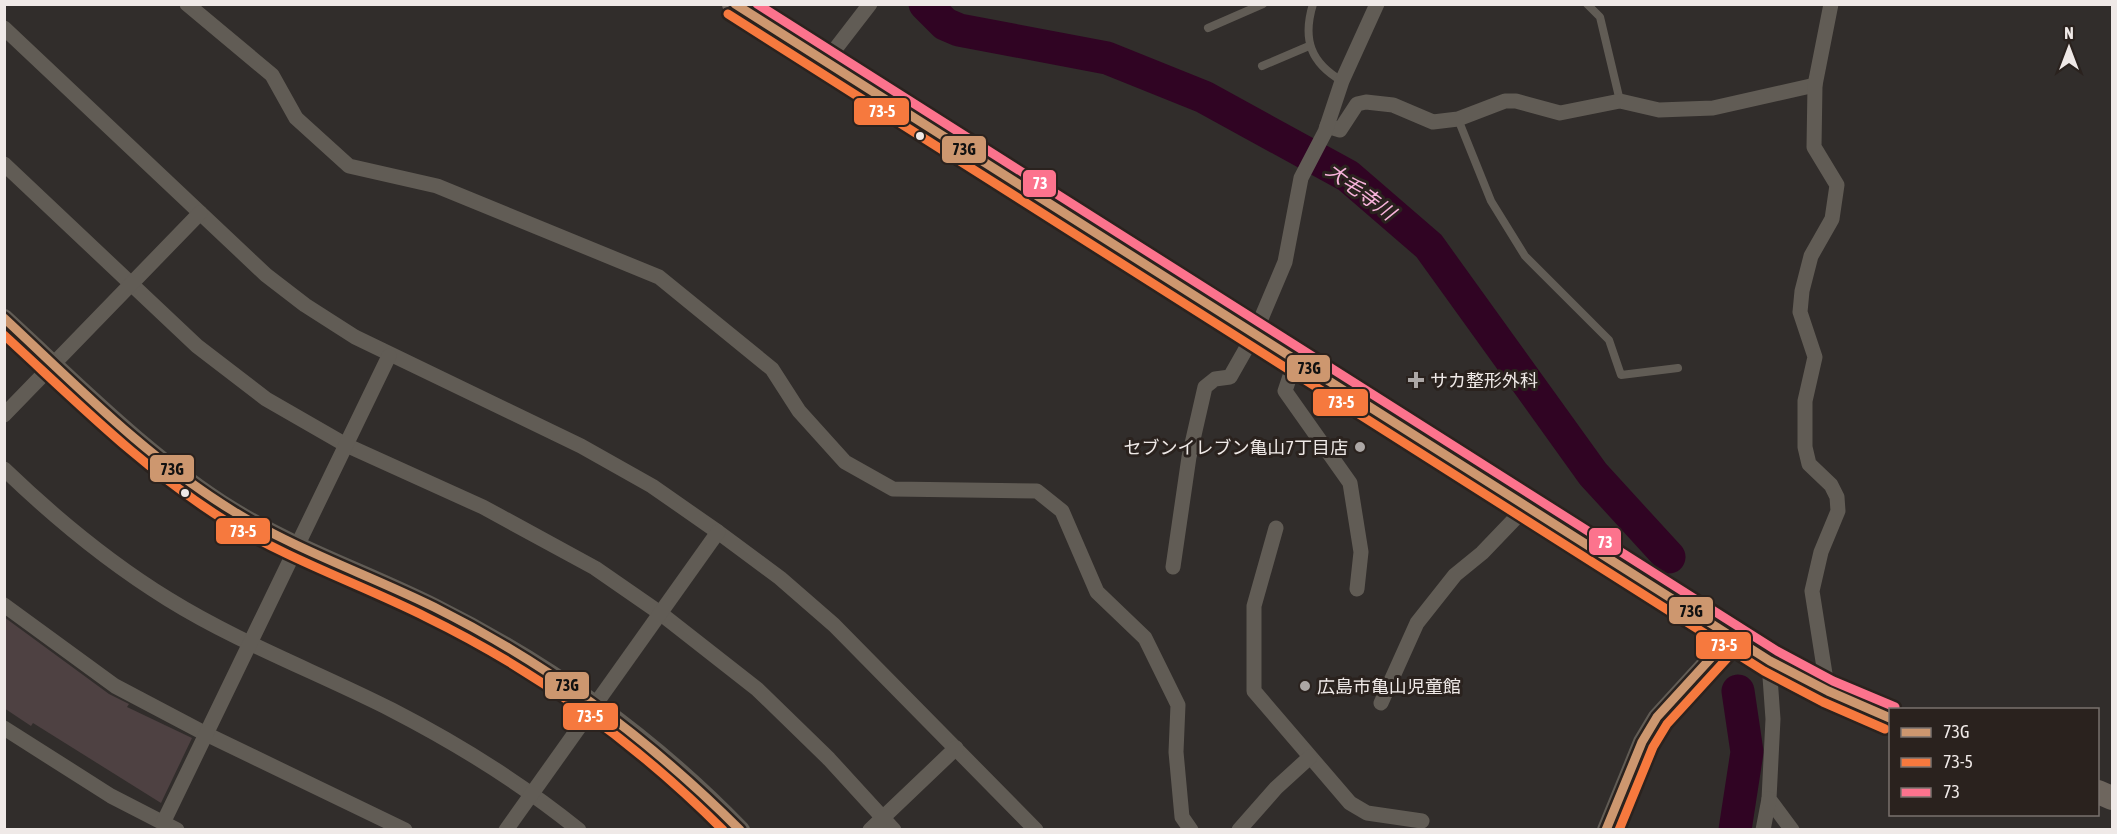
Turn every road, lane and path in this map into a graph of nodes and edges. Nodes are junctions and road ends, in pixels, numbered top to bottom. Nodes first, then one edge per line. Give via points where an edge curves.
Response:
1 (187, 4) edge
2 (734, 4) edge
3 (870, 4) edge
4 (1263, 4) edge
5 (1313, 4) edge
6 (1377, 4) edge
7 (1587, 4) edge
8 (1831, 4) edge
9 (4, 28) edge
10 (1208, 28) dead end
11 (1309, 46) junction
12 (826, 62) junction
13 (1262, 66) dead end
14 (1342, 81) junction
15 (1815, 86) junction
16 (1620, 101) junction
17 (1458, 119) junction
18 (1326, 129) junction
19 (4, 164) edge
20 (200, 213) junction
21 (131, 283) junction
22 (4, 318) edge
23 (1255, 333) junction
24 (389, 356) junction
25 (1295, 361) junction
26 (52, 363) junction
27 (1678, 368) dead end
28 (4, 415) edge
29 (346, 445) junction
30 (4, 469) edge
31 (1527, 506) junction
32 (1276, 528) dead end
33 (718, 532) junction
34 (297, 545) junction
35 (1173, 567) dead end
36 (1357, 589) dead end
37 (4, 605) edge
38 (660, 613) junction
39 (1732, 635) junction
40 (250, 644) junction
41 (1769, 663) junction
42 (1828, 693) junction
43 (596, 703) junction
44 (1381, 703) dead end
45 (1889, 718) edge
46 (4, 728) edge
47 (206, 734) junction
48 (956, 748) junction
49 (1310, 757) junction
50 (532, 792) junction
51 (1769, 799) junction
52 (882, 818) junction
53 (1422, 821) dead end
54 (170, 826) edge
55 (405, 830) edge
56 (506, 830) edge
57 (579, 830) edge
58 (741, 830) edge
59 (870, 830) edge
60 (894, 830) edge
61 (1036, 830) edge
62 (1191, 830) edge
63 (1239, 830) edge
64 (1606, 830) edge
65 (1763, 830) edge
66 (1792, 830) edge

1 - 62 street via 272,75 296,118 349,166 437,186 660,277 772,369 799,411 845,462 893,489 1037,491 1062,511 1097,592 1145,638 1178,705 1176,752 1182,817
2 - 12 highway
3 - 12 street
4 - 10 lane
5 - 11 lane
6 - 14 street
7 - 16 lane via 1600,17
8 - 15 street
9 - 20 street
11 - 13 lane
11 - 14 lane via 1323,70
12 - 23 highway
14 - 18 street
15 - 16 street via 1713,108 1659,110
15 - 42 street via 1814,147 1836,185 1832,219 1811,256 1800,312 1815,357 1805,400 1805,447 1809,464 1831,485 1837,497 1838,511 1821,552 1812,591
16 - 17 street via 1560,113 1516,100 1505,101
17 - 18 street via 1433,122 1393,105 1366,102 1357,104 1340,130
17 - 27 lane via 1491,201 1525,256 1609,340 1622,375
18 - 23 street via 1301,178 1285,262
19 - 21 street
20 - 21 street
20 - 24 street via 305,305
21 - 26 street
21 - 29 street via 197,346 267,399
22 - 26 street
23 - 25 highway
23 - 35 street via 1230,377 1215,379 1205,387 1189,457
24 - 29 street
24 - 33 street via 581,446 652,486
25 - 31 highway
25 - 36 street via 1285,391 1350,483 1361,552
26 - 28 street
26 - 34 street via 174,471 234,511
29 - 34 street
29 - 38 street via 483,507 595,568
30 - 40 street via 112,563 169,600
31 - 39 highway
31 - 44 street via 1455,575 1417,623
32 - 49 street via 1254,606 1254,691
33 - 38 street
33 - 48 street via 834,625
34 - 40 street
34 - 43 street via 433,607 517,652
37 - 47 street via 115,686
38 - 43 street
38 - 52 street via 757,689
39 - 41 highway
39 - 64 street via 1657,717 1642,742
40 - 47 street
40 - 50 street via 391,710
41 - 42 highway
41 - 51 street via 1773,719
42 - 45 highway
43 - 50 street
43 - 58 street via 657,751
46 - 54 street via 92,785
47 - 54 street
47 - 55 street
48 - 52 street
48 - 61 street
49 - 53 street via 1350,803 1367,813
49 - 63 street
50 - 56 street
50 - 57 street
51 - 65 street
51 - 66 street
52 - 59 street
52 - 60 street

